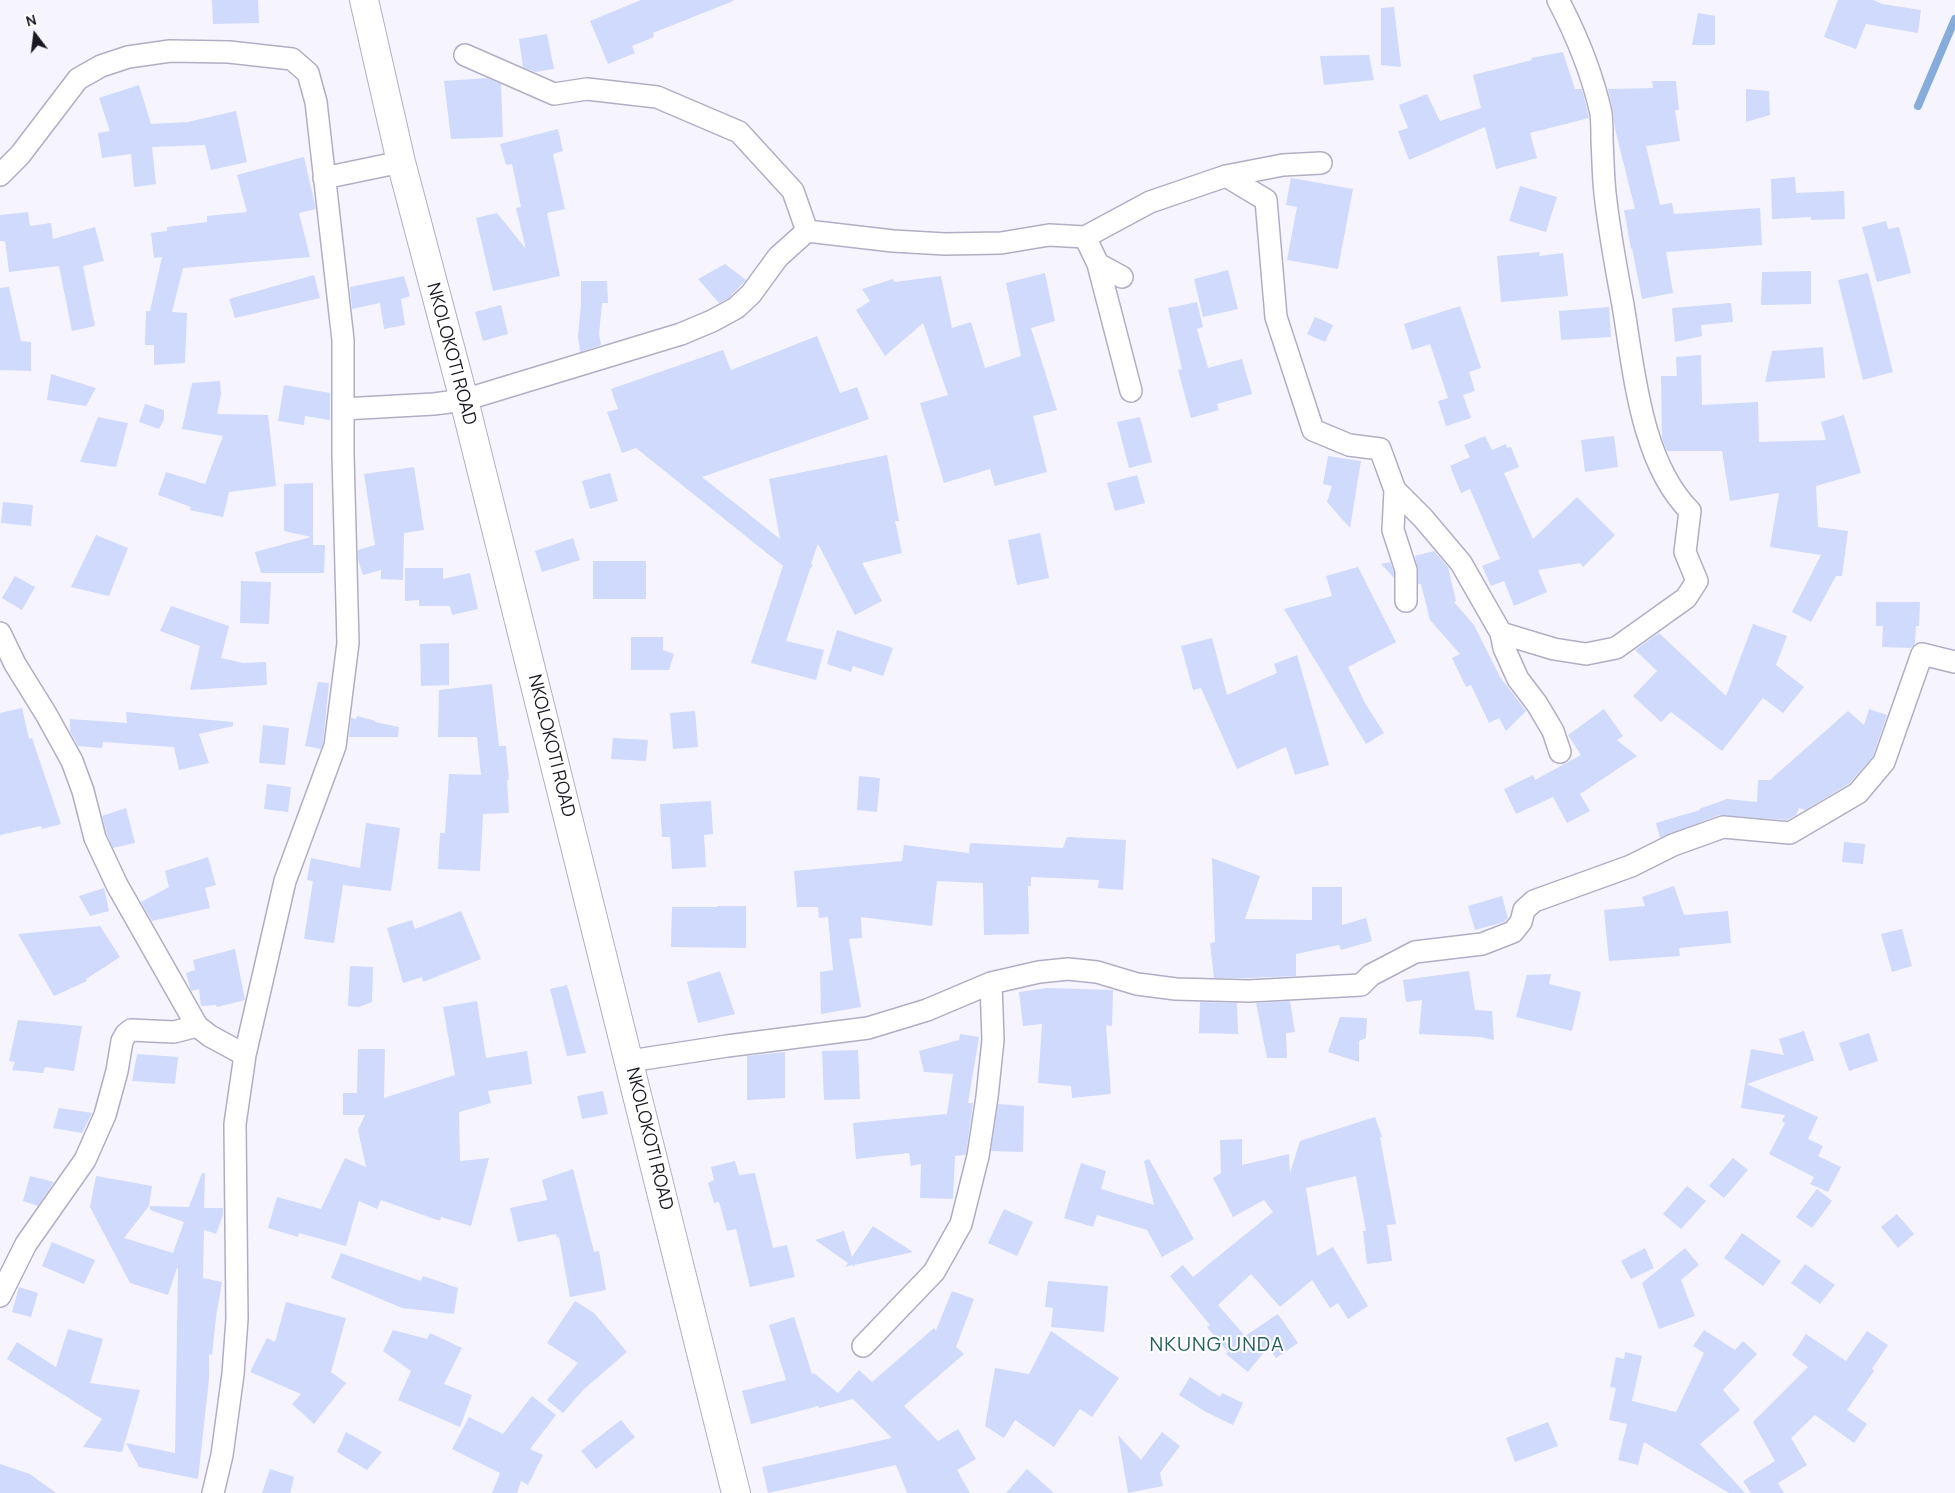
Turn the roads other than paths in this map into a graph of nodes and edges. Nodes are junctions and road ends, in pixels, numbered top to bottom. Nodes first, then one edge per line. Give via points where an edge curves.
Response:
1 (364, 0) edge
2 (1558, 0) edge
3 (465, 55) dead end
4 (401, 162) junction
5 (1321, 163) dead end
6 (0, 175) edge
7 (1226, 176) junction
8 (324, 178) junction
9 (807, 231) junction
10 (1085, 237) junction
11 (1098, 264) junction
12 (1122, 277) dead end
13 (1131, 392) dead end
14 (464, 400) junction
15 (343, 409) junction
16 (1395, 490) junction
17 (1406, 601) dead end
18 (0, 632) edge
19 (1501, 633) junction
20 (1955, 662) edge
21 (1560, 752) dead end
22 (991, 983) junction
23 (197, 1026) junction
24 (245, 1054) junction
25 (630, 1061) junction
26 (0, 1296) edge
27 (863, 1346) dead end
28 (213, 1493) edge
29 (736, 1493) edge

1 - 4 main road, NKOLOKOTI ROAD
2 - 19 street via 1576,34 1601,116 1607,214 1644,420 1659,463 1678,498 1690,511 1685,552 1697,581 1686,598 1616,648 1586,654 1554,649
3 - 9 street via 554,94 587,89 657,97 739,132 793,191
4 - 8 street
4 - 14 main road, NKOLOKOTI ROAD
5 - 7 street via 1283,165
6 - 8 street via 20,155 78,79 101,66 128,57 170,51 229,52 292,60 308,73 316,102
7 - 10 street via 1150,202
7 - 16 street via 1266,200 1276,317 1313,430 1349,445 1380,448
8 - 15 street via 342,340
9 - 10 street via 945,244 1001,244 1049,235
9 - 14 street via 778,257 751,294 736,308 712,322
10 - 11 street
11 - 12 street
11 - 13 street
14 - 15 street
14 - 25 main road, NKOLOKOTI ROAD
15 - 24 street via 348,643 336,746 284,881
16 - 17 street via 1393,530 1406,570
16 - 19 street via 1461,563
18 - 23 street via 72,762 84,791 95,838 117,885
19 - 21 street via 1518,679 1553,731
20 - 22 street via 1922,654 1884,762 1858,793 1790,834 1723,827 1674,845 1631,866 1534,901 1524,910 1521,922 1513,932 1482,944 1415,952 1371,975 1361,985 1249,991 1176,989 1068,969
22 - 25 street via 927,1010 868,1028
22 - 27 street via 993,1040 987,1097 978,1156 961,1224 934,1272
23 - 24 street
23 - 26 street via 174,1032 131,1030 126,1034 105,1115 85,1160 26,1244
24 - 28 street via 235,1124 236,1328 233,1374 222,1455
25 - 29 main road, NKOLOKOTI ROAD

